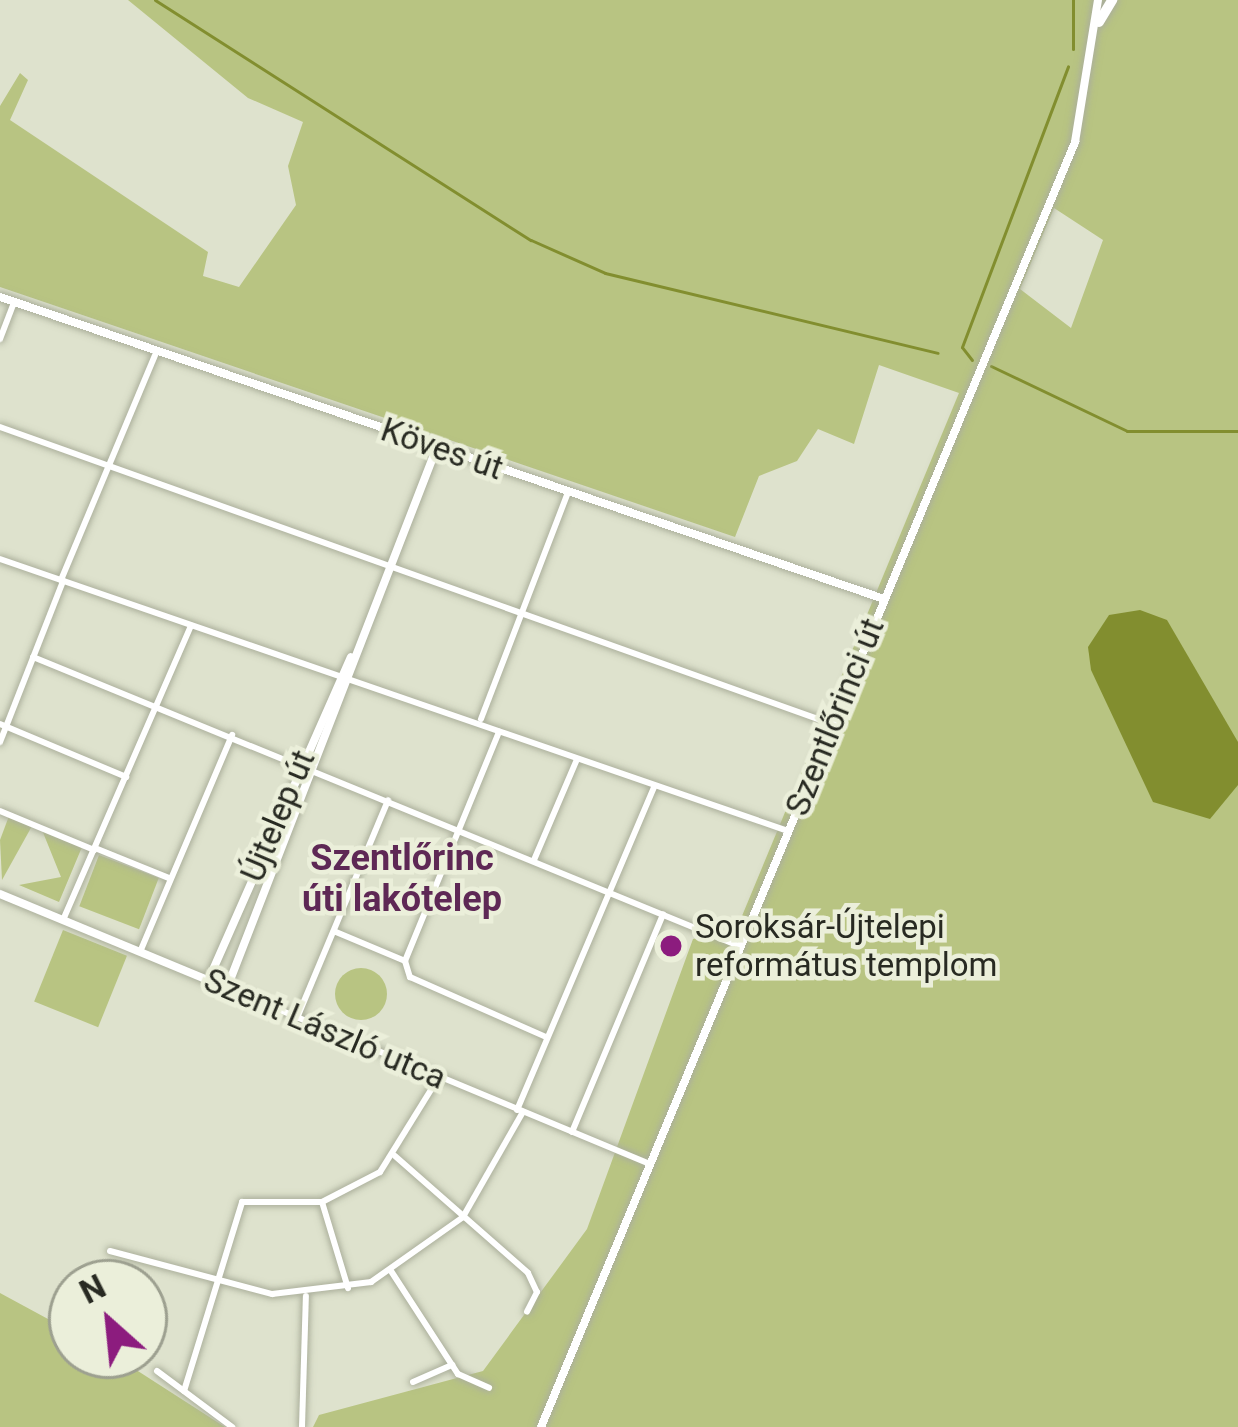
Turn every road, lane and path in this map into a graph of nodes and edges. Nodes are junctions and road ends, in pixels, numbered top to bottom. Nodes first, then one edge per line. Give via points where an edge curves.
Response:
1 (1098, 0) edge
2 (1112, 0) edge
3 (1099, 22) junction
4 (0, 297) edge
5 (14, 302) junction
6 (0, 339) edge
7 (157, 350) junction
8 (0, 427) edge
9 (436, 447) junction
10 (108, 465) junction
11 (568, 492) junction
12 (0, 559) edge
13 (390, 564) junction
14 (62, 581) junction
15 (884, 599) junction
16 (522, 611) junction
17 (191, 626) junction
18 (352, 656) junction
19 (33, 657) junction
20 (337, 676) junction
21 (348, 679) junction
22 (158, 704) junction
23 (481, 719) dead end
24 (832, 724) junction
25 (3, 725) edge
26 (499, 732) junction
27 (232, 734) junction
28 (0, 742) edge
29 (577, 759) junction
30 (302, 761) junction
31 (320, 769) junction
32 (126, 777) junction
33 (655, 786) junction
34 (388, 800) junction
35 (0, 811) edge
36 (458, 829) junction
37 (788, 831) junction
38 (95, 849) junction
39 (534, 860) junction
40 (170, 878) junction
41 (608, 892) junction
42 (0, 893) edge
43 (663, 914) junction
44 (63, 920) junction
45 (335, 931) junction
46 (739, 946) junction
47 (140, 952) junction
48 (405, 961) junction
49 (208, 981) junction
50 (227, 988) junction
51 (297, 1018) junction
52 (546, 1036) junction
53 (439, 1077) junction
54 (520, 1111) junction
55 (572, 1132) junction
56 (395, 1156) junction
57 (650, 1164) junction
58 (322, 1202) junction
59 (463, 1217) junction
60 (110, 1251) dead end
61 (391, 1270) junction
62 (219, 1286) junction
63 (348, 1288) junction
64 (306, 1297) junction
65 (527, 1312) dead end
66 (452, 1365) junction
67 (168, 1379) edge
68 (413, 1382) dead end
69 (489, 1388) dead end
70 (184, 1390) junction
71 (232, 1427) edge
72 (302, 1427) edge
73 (541, 1427) edge

1 - 3 street, Szentlőrinci út
2 - 3 highway
3 - 15 street, Szentlőrinci út via 1075,142
4 - 5 street, Köves út
5 - 6 street
5 - 7 street, Köves út
7 - 9 street, Köves út
7 - 10 street
8 - 10 street
9 - 11 street, Köves út
9 - 13 street, Újtelep út
10 - 13 street
10 - 14 street
11 - 15 street, Köves út
11 - 16 street
12 - 14 street
13 - 16 street
13 - 18 street, Újtelep út
14 - 17 street
14 - 19 street
15 - 24 street, Szentlőrinci út
16 - 23 street
16 - 24 street
17 - 20 street
17 - 22 street
18 - 20 street, Újtelep út
18 - 21 street, Újtelep út
19 - 22 street
19 - 25 street
20 - 21 street
20 - 30 street, Újtelep út
21 - 26 street
21 - 31 street, Újtelep út
22 - 27 street
22 - 32 street
24 - 37 street, Szentlőrinci út
25 - 28 street
25 - 32 street
26 - 29 street
26 - 36 street
27 - 30 street
27 - 40 street
29 - 33 street
29 - 39 street
30 - 31 street
30 - 49 street, Újtelep út
31 - 34 street
31 - 50 street, Újtelep út
32 - 38 street
33 - 37 street
33 - 41 street
34 - 36 street
34 - 45 street
35 - 38 street
36 - 39 street
36 - 48 street
37 - 46 street, Szentlőrinci út
38 - 40 street
38 - 44 street
39 - 41 street
40 - 47 street
41 - 43 street
41 - 52 street
42 - 44 street, Szent László utca
43 - 46 street
43 - 55 street
44 - 47 street, Szent László utca
45 - 48 street
45 - 51 street
46 - 57 street, Szentlőrinci út
47 - 49 street, Szent László utca
48 - 52 street via 410,976
49 - 50 street, Szent László utca
50 - 51 street, Szent László utca
51 - 53 street, Szent László utca
52 - 54 street
53 - 54 street, Szent László utca
53 - 56 street
54 - 55 street, Szent László utca
54 - 59 street
55 - 57 street, Szent László utca
56 - 58 street
56 - 59 street
57 - 73 street, Szentlőrinci út
58 - 62 street via 242,1202
58 - 63 street
59 - 61 street
59 - 65 street via 528,1273 537,1292
60 - 62 street
61 - 63 street
61 - 66 street
62 - 64 street
62 - 70 street
63 - 64 street
64 - 72 street
66 - 68 street
66 - 69 street
67 - 70 street
70 - 71 street

